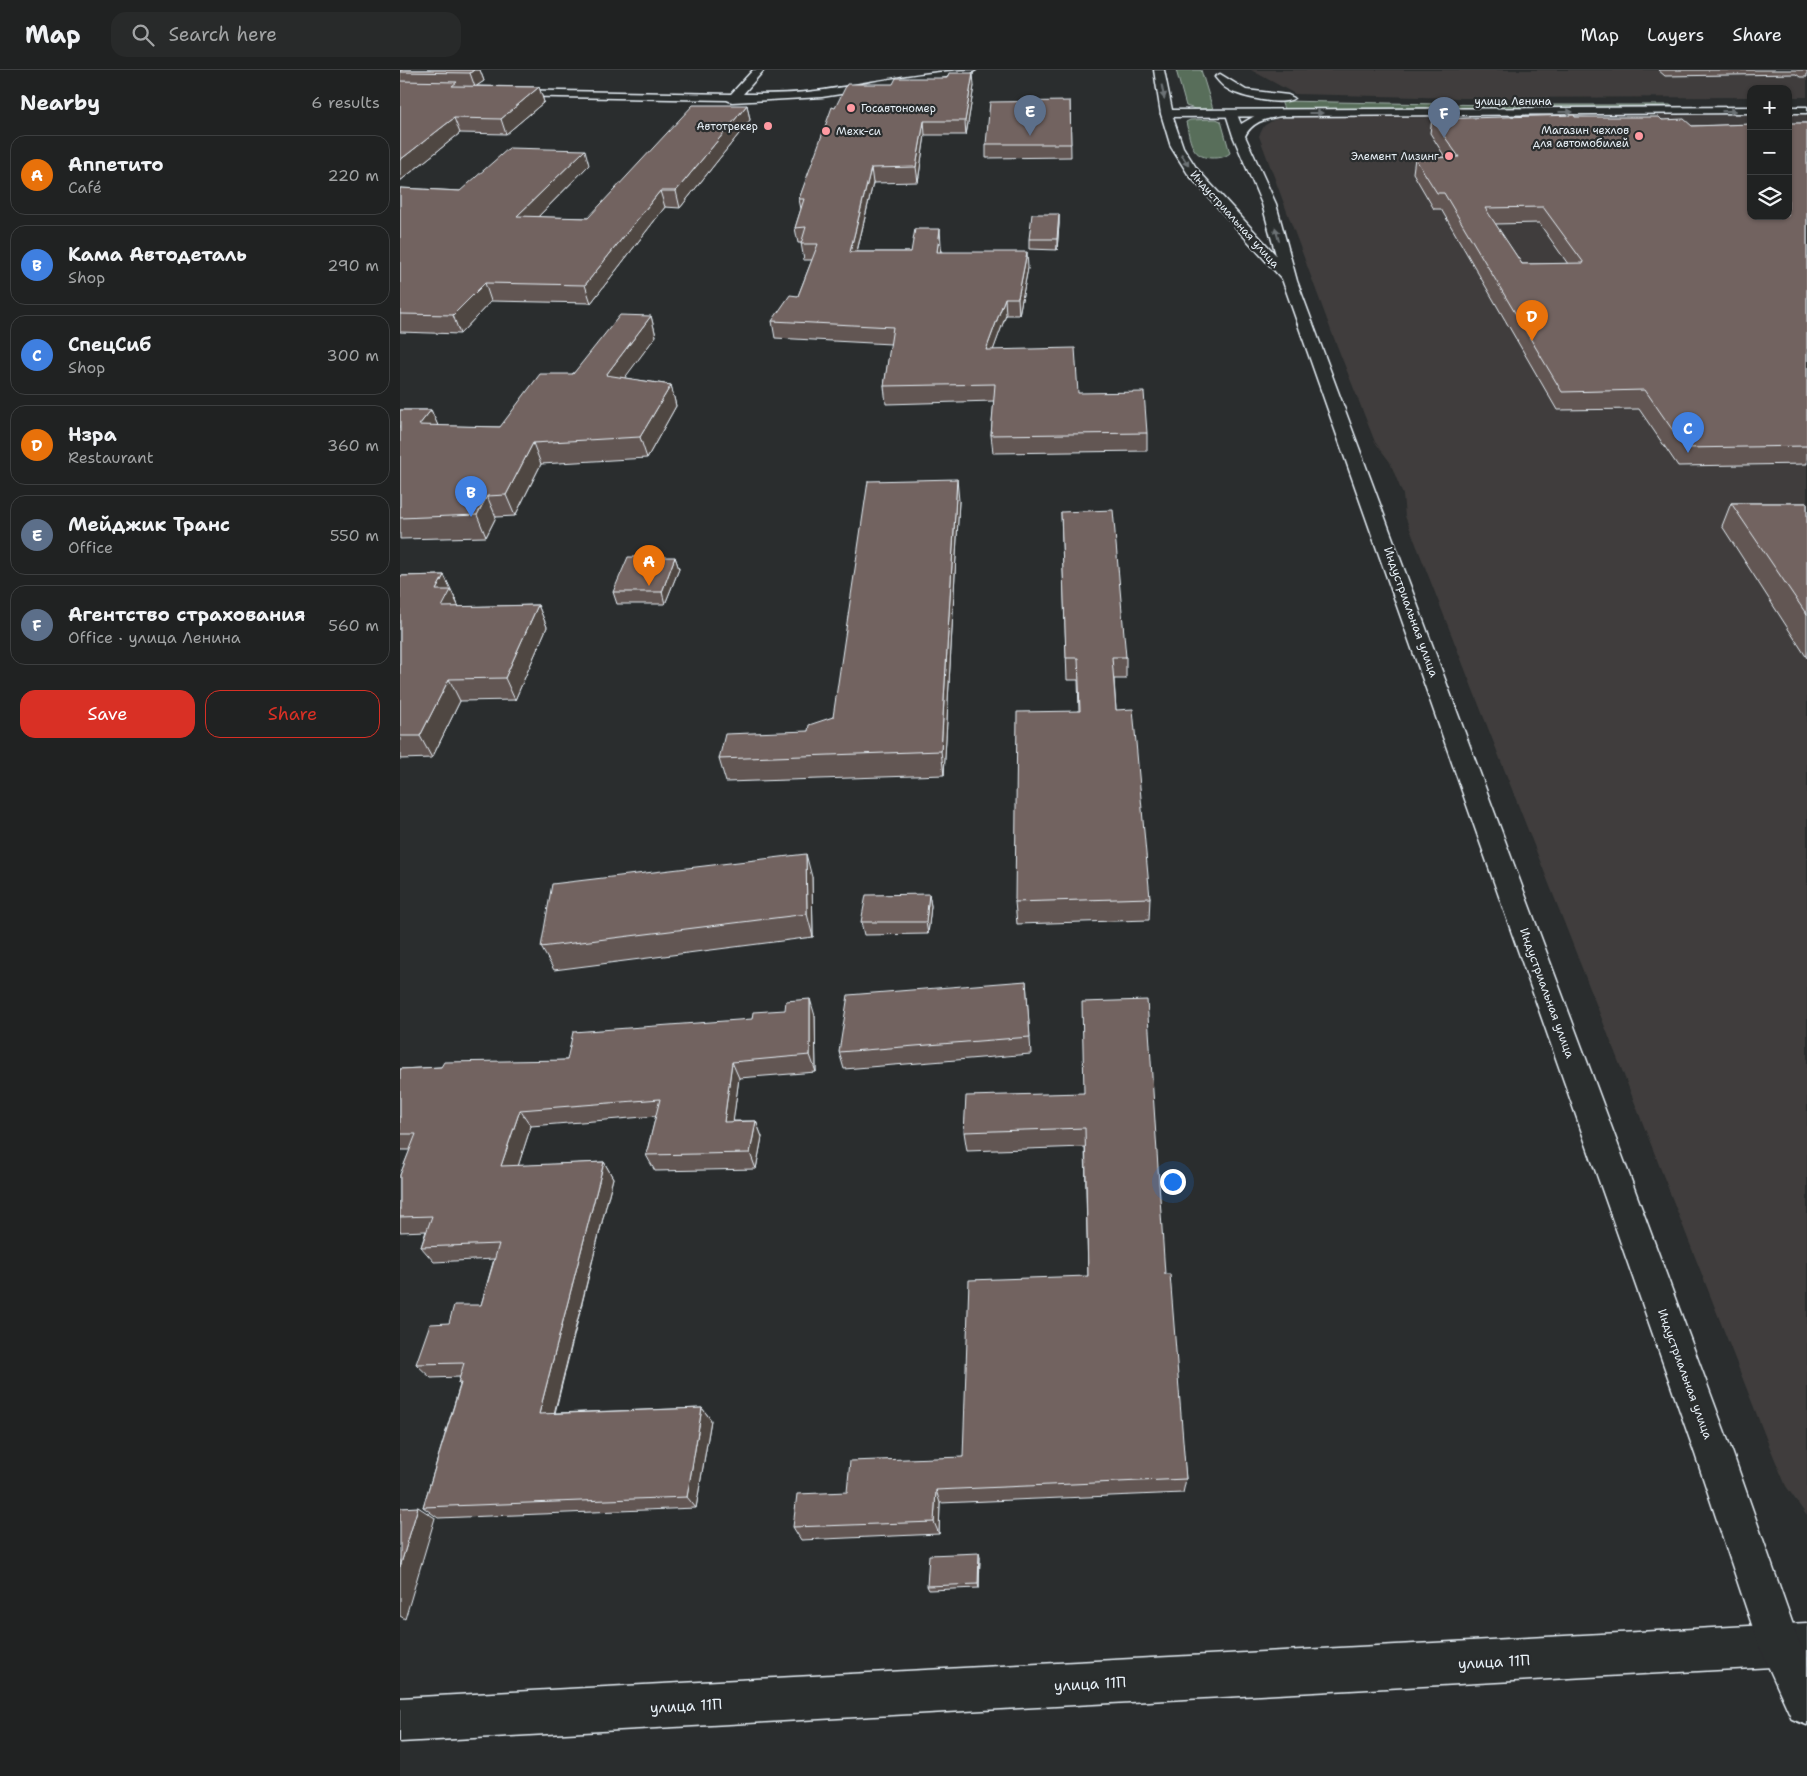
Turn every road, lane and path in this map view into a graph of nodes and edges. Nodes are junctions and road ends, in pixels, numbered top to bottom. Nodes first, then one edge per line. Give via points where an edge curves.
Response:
1 (759, 70) edge
2 (971, 70) edge
3 (1159, 70) edge
4 (1218, 74) edge
5 (489, 93) edge
6 (1276, 97) junction
7 (732, 98) junction
8 (1298, 98) dead end
9 (1421, 100) dead end
10 (1792, 100) edge
11 (1807, 100) edge
12 (1747, 101) edge
13 (1229, 104) junction
14 (1747, 110) edge
15 (1792, 110) edge
16 (1807, 110) edge
17 (1282, 113) junction
18 (1167, 114) junction
19 (1239, 136) junction
20 (1290, 282) junction
21 (1793, 1645) edge
22 (1807, 1704) edge
23 (400, 1720) edge

1 - 7 main road
2 - 7 main road via 808,96
3 -> 18 main road, Индустриальная улица
4 - 6 main road via 1227,84 1242,92
4 - 13 main road, Индустриальная улица
5 - 7 main road
6 - 8 main road
6 - 17 main road via 1256,101 1254,106
9 - 12 main road, улица Ленина
10 - 11 main road
13 - 17 main road, улица Ленина
13 - 18 main road, улица Ленина
13 - 19 main road, Индустриальная улица
17 -> 14 main road, улица Ленина
15 - 16 main road
17 - 19 main road via 1251,120
18 -> 20 main road, Индустриальная улица via 1177,147 1192,170
20 -> 19 main road, Индустриальная улица via 1269,204
20 - 21 main road, Индустриальная улица via 1714,1454
21 - 22 main road, Индустриальная улица
21 - 23 main road, улица 11П

